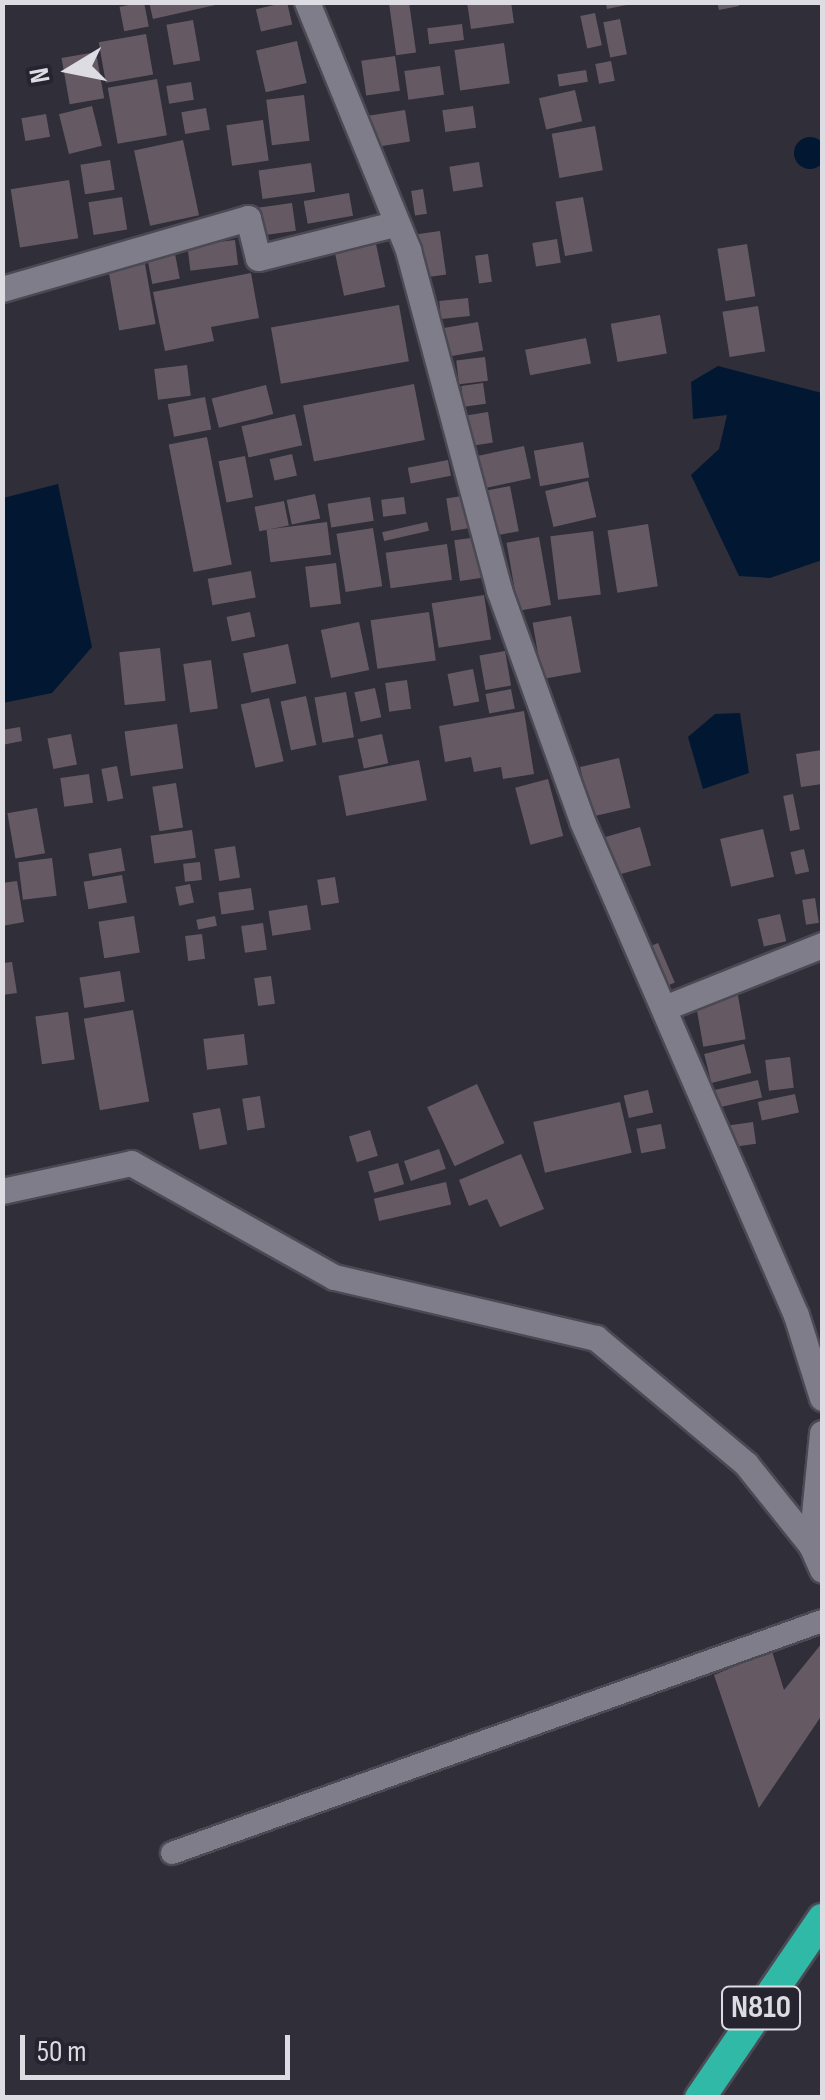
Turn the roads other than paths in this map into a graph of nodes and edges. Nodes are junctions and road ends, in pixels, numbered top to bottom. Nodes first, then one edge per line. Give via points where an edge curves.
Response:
1 (308, 2) edge
2 (394, 224) junction
3 (2, 290) edge
4 (822, 945) edge
5 (664, 1008) junction
6 (2, 1191) edge
7 (822, 1398) edge
8 (822, 1433) edge
9 (811, 1545) junction
10 (822, 1570) edge
11 (822, 1621) edge
12 (172, 1854) dead end
13 (822, 1919) edge
14 (700, 2098) edge

1 - 2 street
2 - 3 street via 258,258 248,218
2 - 5 street via 443,365 525,666
4 - 5 street
5 - 7 street
6 - 9 street via 130,1162 334,1276 596,1338 746,1464
8 - 9 street
9 - 10 street
11 - 12 lane
13 - 14 highway, N810

